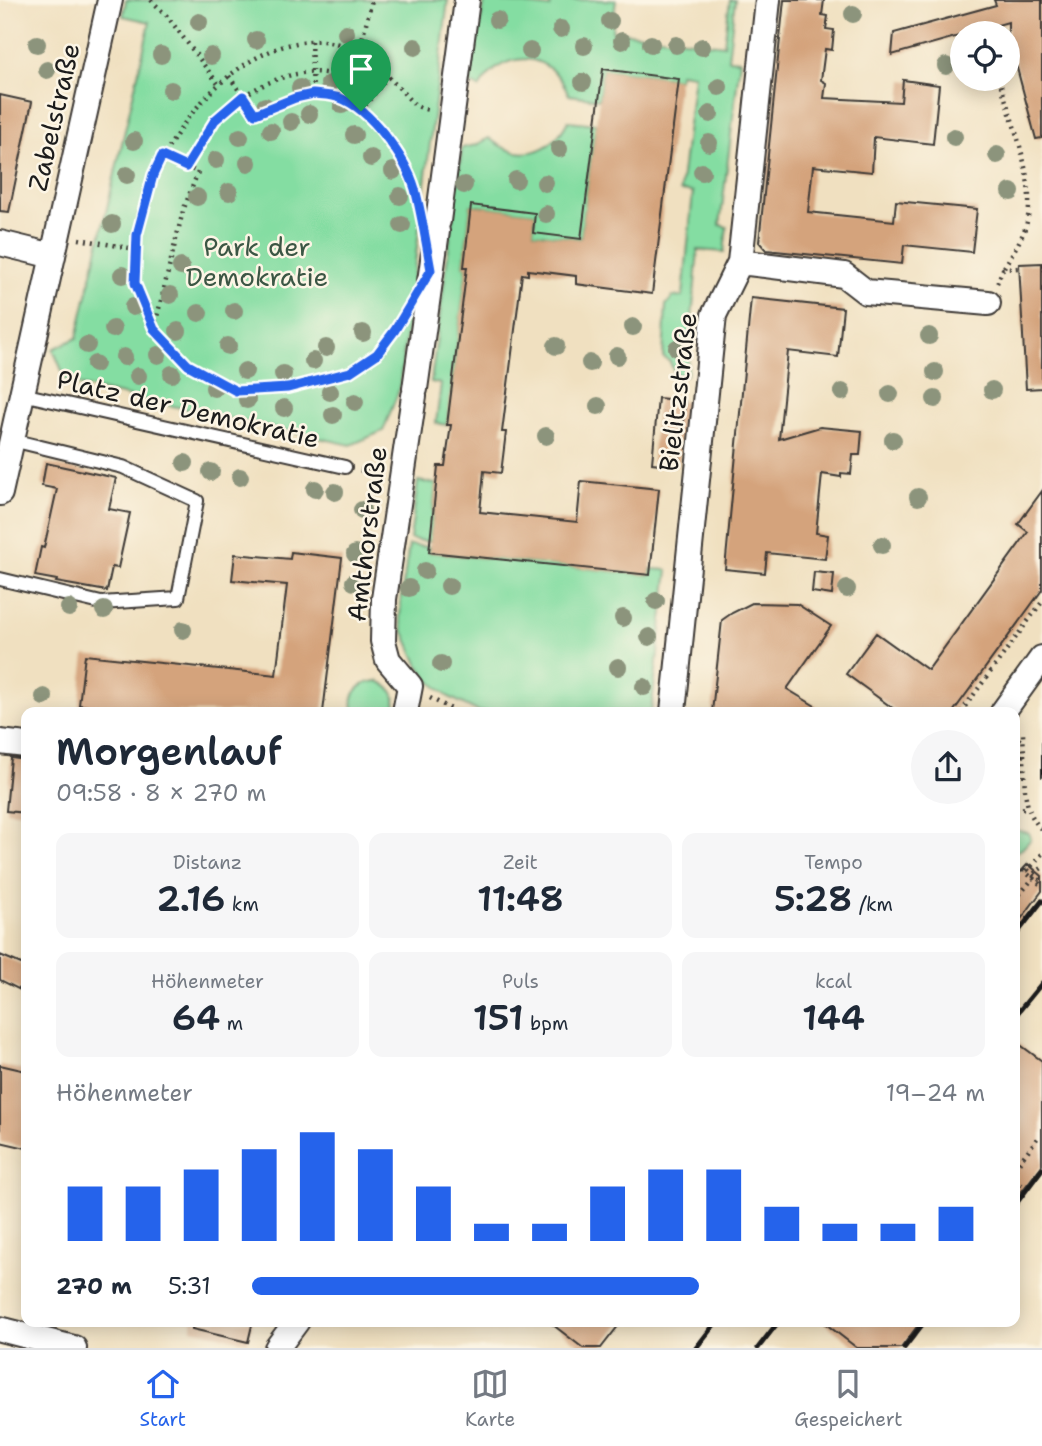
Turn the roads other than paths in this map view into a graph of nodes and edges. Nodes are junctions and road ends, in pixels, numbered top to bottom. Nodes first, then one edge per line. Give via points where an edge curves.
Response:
1 (110, 0) edge
2 (467, 0) edge
3 (768, 0) edge
4 (0, 243) edge
5 (55, 245) junction
6 (740, 262) junction
7 (988, 303) dead end
8 (22, 394) junction
9 (8, 435) edge
10 (345, 467) road end
11 (0, 493) edge
12 (0, 579) edge
13 (1042, 658) edge
14 (406, 707) edge
15 (674, 707) edge
16 (1007, 707) edge
17 (0, 742) edge
18 (21, 744) edge
19 (293, 1327) edge
20 (0, 1329) edge
21 (74, 1348) edge
22 (277, 1348) edge

1 - 5 street, Zabelstraße
2 - 14 street, Amthorstraße via 384,599 383,640 388,660 410,686
3 - 6 street, Bielitzstraße
4 - 5 street
5 - 8 street, Zabelstraße
6 - 7 street via 844,275 866,292
6 - 15 street, Bielitzstraße via 714,315
8 - 9 street, Zabelstraße
8 - 10 lane, Platz der Demokratie
9 - 11 street, Zabelstraße
9 - 12 lane via 123,467 197,501 178,598 101,603
13 - 16 street
17 - 18 street
19 - 22 street
20 - 21 street

